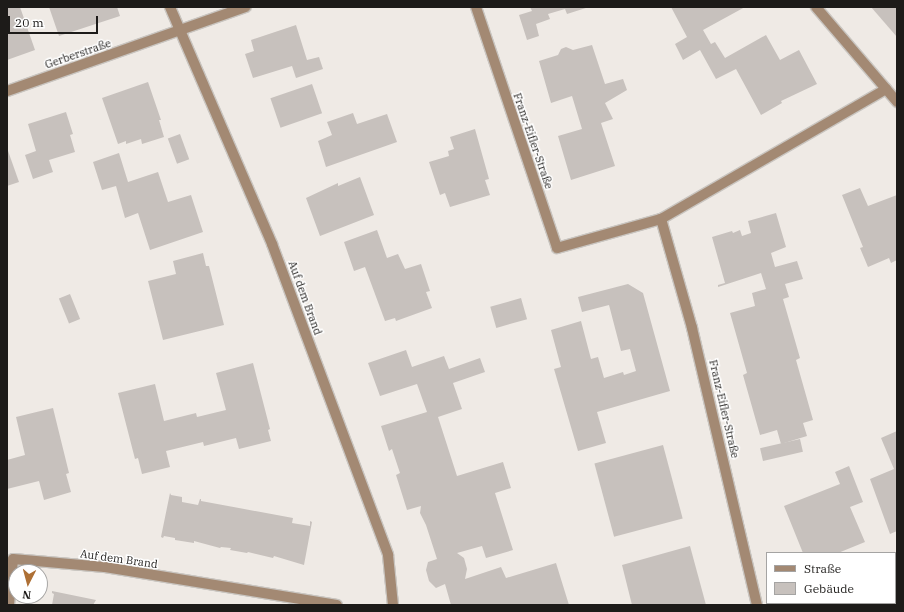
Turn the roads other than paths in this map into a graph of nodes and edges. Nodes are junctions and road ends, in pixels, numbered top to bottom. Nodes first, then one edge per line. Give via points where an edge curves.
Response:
1 (170, 7) edge
2 (246, 7) edge
3 (476, 7) edge
4 (816, 7) edge
5 (179, 31) junction
6 (886, 89) junction
7 (7, 91) edge
8 (897, 102) edge
9 (661, 219) junction
10 (9, 605) edge
11 (337, 605) edge
12 (393, 605) edge
13 (758, 605) edge

1 - 5 street, Auf dem Brand
2 - 5 street, Gerberstraße
3 - 9 street, Franz-Eifler-Straße via 557,248
4 - 6 street
5 - 7 street, Gerberstraße
5 - 12 street, Auf dem Brand via 272,244 388,555
6 - 8 street
6 - 9 street, Franz-Eifler-Straße
9 - 13 street, Franz-Eifler-Straße via 692,328
10 - 11 street, Auf dem Brand via 13,559 105,567

